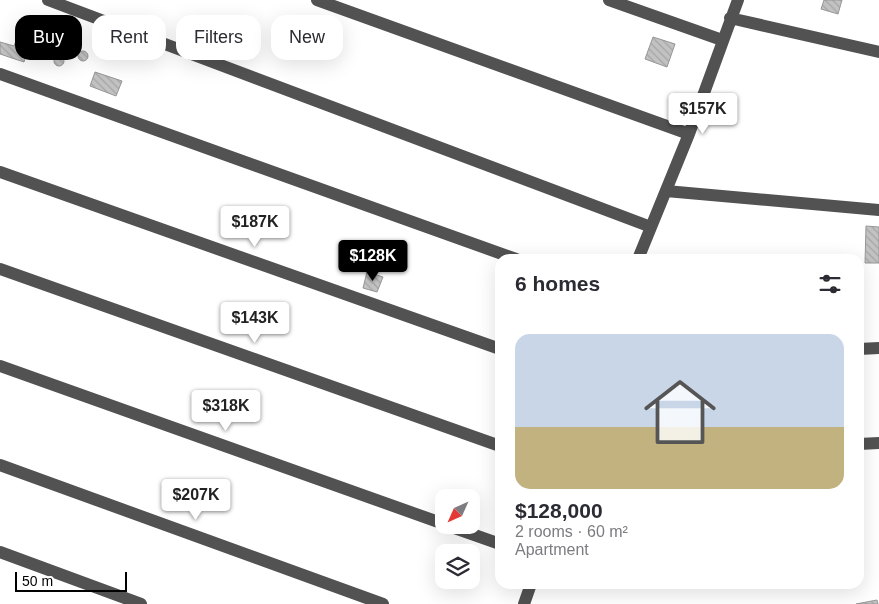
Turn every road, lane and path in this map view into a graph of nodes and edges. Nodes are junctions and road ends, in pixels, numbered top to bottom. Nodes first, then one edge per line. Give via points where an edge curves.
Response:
1 (48, 0) edge
2 (317, 0) edge
3 (608, 0) edge
4 (738, 0) edge
5 (730, 18) junction
6 (722, 40) junction
7 (879, 52) edge
8 (0, 74) edge
9 (689, 134) junction
10 (0, 172) edge
11 (666, 191) junction
12 (879, 210) edge
13 (651, 227) junction
14 (502, 254) edge
15 (640, 254) edge
16 (0, 269) edge
17 (495, 347) edge
18 (879, 348) edge
19 (864, 349) edge
20 (0, 366) edge
21 (879, 443) edge
22 (495, 444) edge
23 (864, 444) edge
24 (0, 465) edge
25 (435, 521) edge
26 (471, 534) edge
27 (495, 542) edge
28 (0, 552) edge
29 (529, 589) edge
30 (141, 604) edge
31 (383, 604) edge
32 (524, 604) edge

1 - 13 street
2 - 9 street
3 - 6 street
4 - 5 street
5 - 6 street
5 - 7 street
6 - 9 street
8 - 14 street
9 - 11 street
10 - 17 street
11 - 12 street
11 - 13 street
13 - 15 street
16 - 22 street
18 - 19 street
20 - 25 street
21 - 23 street
24 - 31 street
26 - 27 street
28 - 30 street
29 - 32 street

